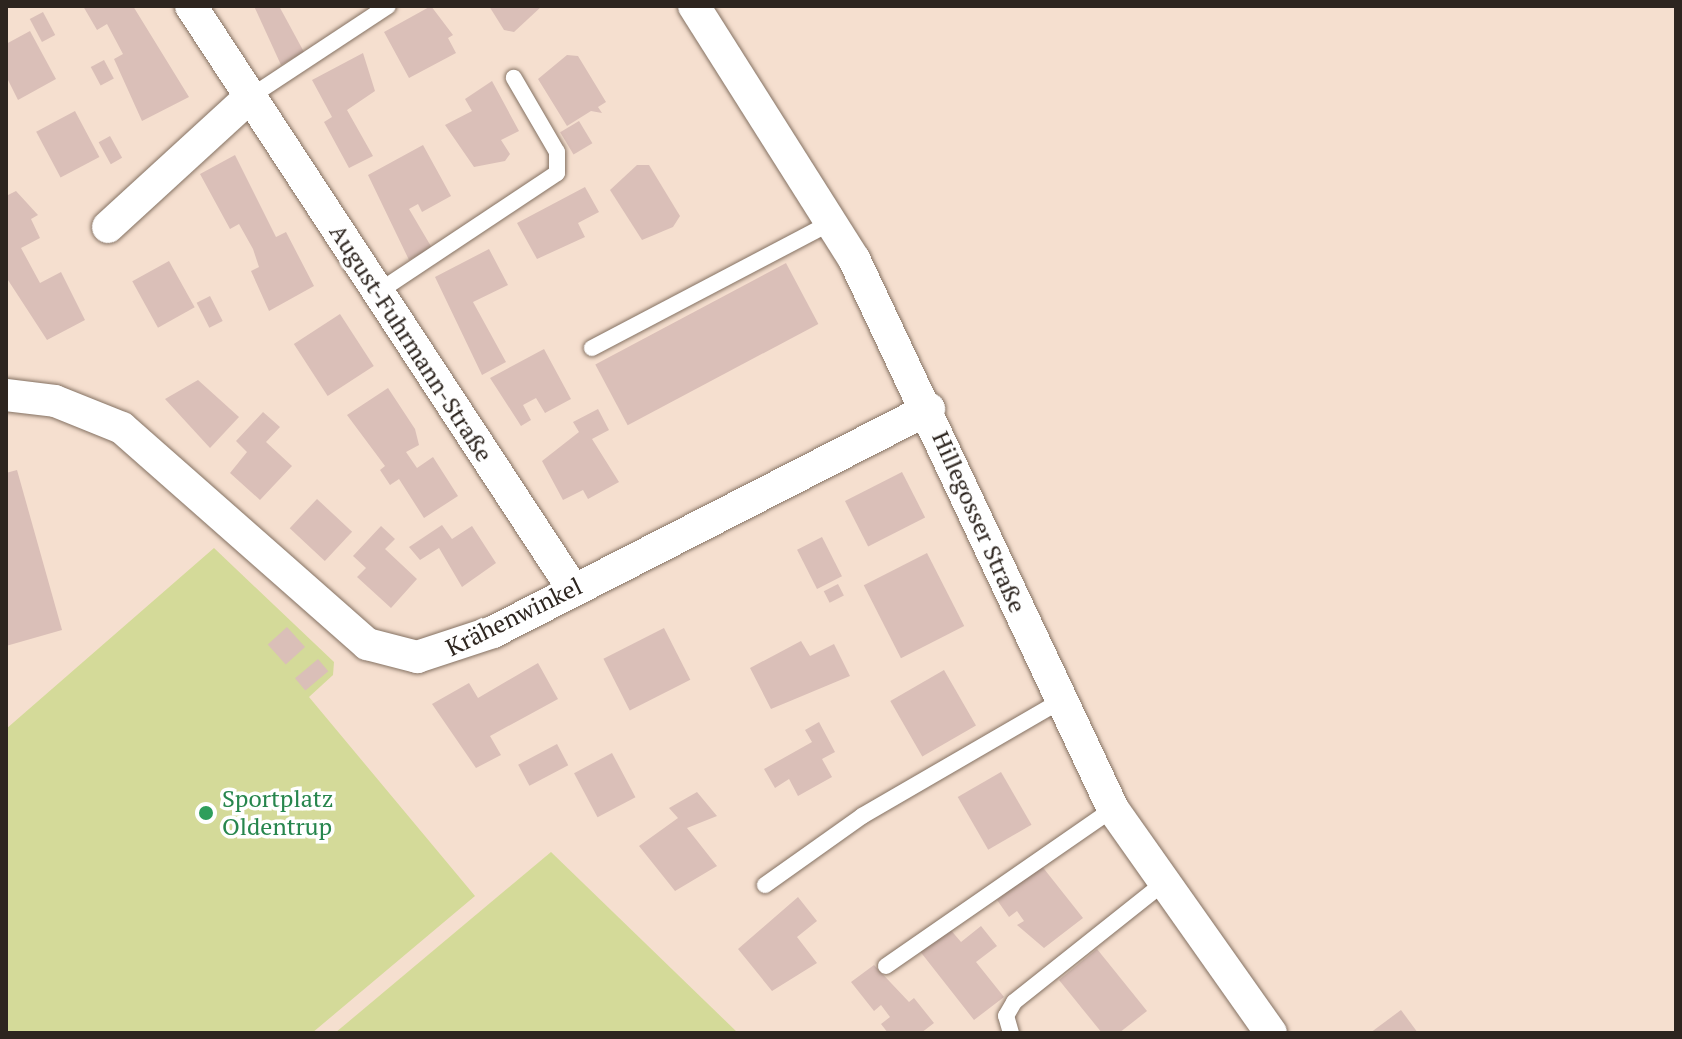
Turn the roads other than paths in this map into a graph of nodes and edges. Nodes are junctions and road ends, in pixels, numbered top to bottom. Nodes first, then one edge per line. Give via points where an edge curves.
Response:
1 (191, 6) edge
2 (388, 6) edge
3 (694, 6) edge
4 (514, 78) dead end
5 (250, 97) junction
6 (834, 221) junction
7 (108, 227) dead end
8 (378, 292) junction
9 (592, 348) dead end
10 (6, 395) edge
11 (929, 409) junction
12 (573, 589) junction
13 (1059, 702) junction
14 (1113, 809) junction
15 (765, 885) dead end
16 (1161, 885) junction
17 (886, 966) dead end
18 (1011, 1033) edge
19 (1271, 1033) edge

1 - 5 street, August-Fuhrmann-Straße
2 - 5 lane
3 - 6 street, Hillegosser Straße
4 - 8 lane via 557,152 557,173
5 - 7 street
5 - 8 street, August-Fuhrmann-Straße
6 - 9 lane
6 - 11 street, Hillegosser Straße
8 - 12 street, August-Fuhrmann-Straße
10 - 12 street, Krähenwinkel via 55,401 122,428 379,651 437,654
11 - 12 street, Krähenwinkel
11 - 13 street, Hillegosser Straße
13 - 14 street, Hillegosser Straße
13 - 15 lane via 862,816
14 - 16 street, Hillegosser Straße
14 - 17 lane
16 - 18 lane via 1014,1002 1005,1023
16 - 19 street, Hillegosser Straße

